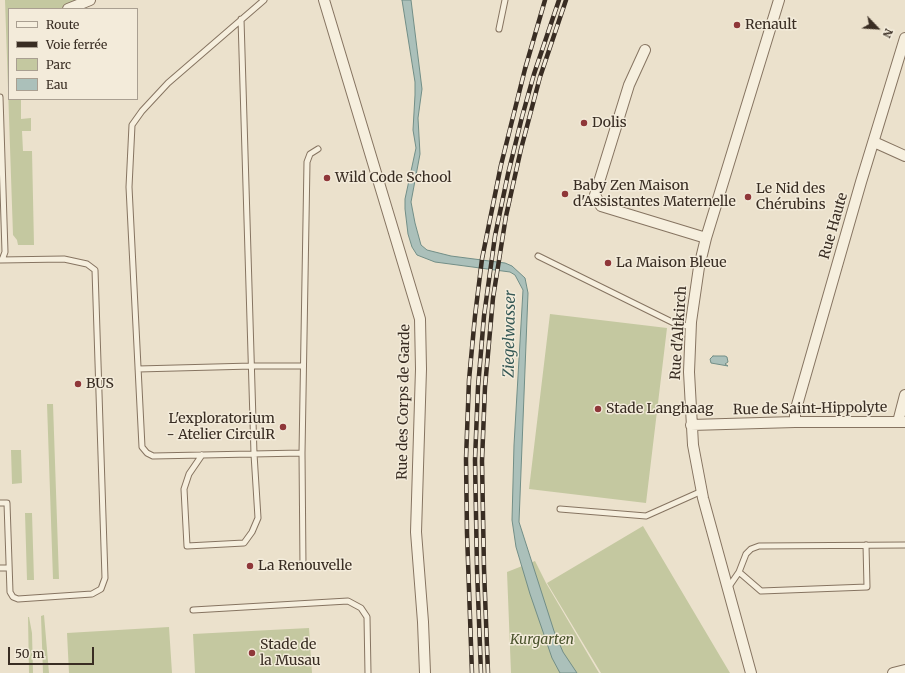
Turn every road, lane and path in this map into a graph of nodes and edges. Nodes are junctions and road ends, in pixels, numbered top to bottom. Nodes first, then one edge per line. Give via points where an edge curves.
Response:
1 (90, 0) edge
2 (264, 0) edge
3 (324, 0) edge
4 (505, 0) edge
5 (779, 0) edge
6 (70, 8) edge
7 (241, 19) junction
8 (499, 30) dead end
9 (905, 38) edge
10 (645, 50) dead end
11 (0, 97) edge
12 (874, 142) junction
13 (318, 149) dead end
14 (905, 156) edge
15 (706, 238) junction
16 (538, 256) dead end
17 (1, 260) edge
18 (691, 326) junction
19 (252, 366) junction
20 (303, 366) junction
21 (138, 369) junction
22 (905, 395) edge
23 (795, 422) junction
24 (902, 422) edge
25 (692, 425) junction
26 (302, 453) junction
27 (254, 454) junction
28 (202, 455) junction
29 (702, 491) junction
30 (0, 503) edge
31 (560, 509) dead end
32 (866, 545) junction
33 (905, 545) edge
34 (303, 567) dead end
35 (0, 568) edge
36 (9, 568) junction
37 (739, 572) junction
38 (728, 589) junction
39 (193, 610) dead end
40 (905, 670) edge
41 (368, 673) edge
42 (425, 673) edge
43 (751, 673) edge
44 (893, 673) edge

1 - 6 street
2 - 7 lane
3 - 42 street, Rue des Corps de Garde via 420,319 416,532
4 - 8 lane
5 - 15 street, Rue d'Altkirch
7 - 19 lane
7 - 21 lane via 168,83 132,125 130,187
9 - 12 street, Rue Haute
10 - 15 street via 629,84 595,195 601,206
11 - 17 lane via 5,252
12 - 14 street
12 - 23 street, Rue Haute via 860,182 795,412
13 - 20 lane via 310,154 307,162
15 - 18 street, Rue d'Altkirch via 699,267
16 - 18 lane via 678,325
17 - 36 lane via 64,259 87,264 95,270 105,578 101,589 92,594 18,599 10,592
18 - 25 street, Rue d'Altkirch via 688,372
19 - 20 lane
19 - 21 lane
19 - 27 lane
20 - 26 lane
21 - 28 lane via 142,447 153,456
22 - 24 street
23 - 24 street, Rue de Saint-Hippolyte
23 - 25 street, Rue de Saint-Hippolyte
25 - 29 street, Rue d'Altkirch via 693,445
26 - 27 lane
26 - 34 lane
27 - 28 lane
27 - 28 lane via 258,518 244,543 187,546 184,489 189,474
29 - 31 lane via 646,516
29 - 38 street, Rue d'Altkirch
30 - 36 lane via 7,503
32 - 33 lane
32 - 37 lane via 759,546 746,554
32 - 37 lane via 867,587 761,591
35 - 36 lane
37 - 38 lane
38 - 43 street, Rue d'Altkirch
39 - 41 lane via 348,601 361,608 367,617
40 - 44 street

